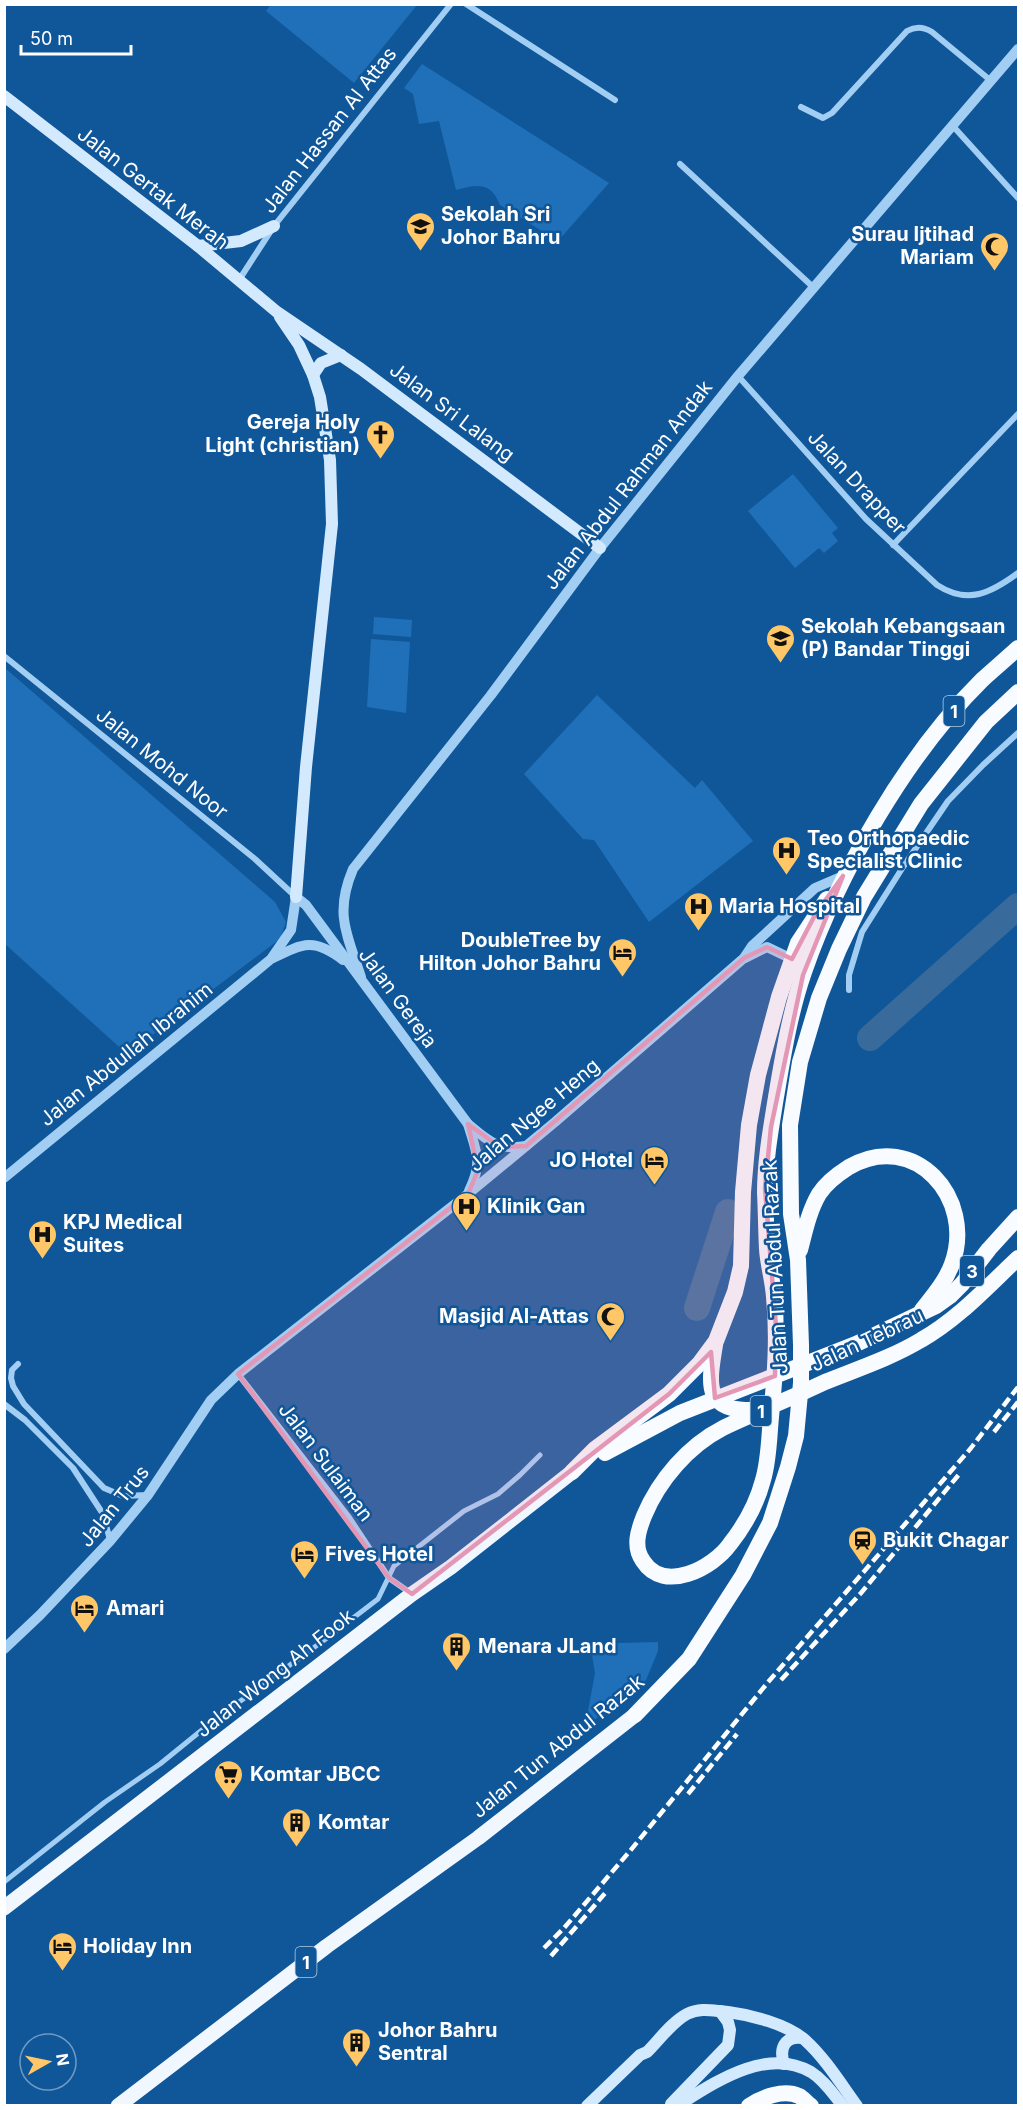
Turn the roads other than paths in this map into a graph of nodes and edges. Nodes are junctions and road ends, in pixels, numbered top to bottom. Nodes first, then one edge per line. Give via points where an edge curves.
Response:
1 (451, 4) edge
2 (466, 4) edge
3 (1018, 49) edge
4 (990, 80) junction
5 (4, 96) edge
6 (615, 100) dead end
7 (801, 107) dead end
8 (951, 125) junction
9 (680, 164) dead end
10 (1018, 198) edge
11 (274, 226) junction
12 (198, 246) junction
13 (238, 280) junction
14 (813, 288) junction
15 (277, 312) junction
16 (341, 355) junction
17 (313, 375) junction
18 (738, 376) junction
19 (1018, 414) edge
20 (893, 545) junction
21 (600, 548) junction
22 (1018, 573) edge
23 (1018, 648) edge
24 (4, 656) edge
25 (1018, 692) edge
26 (1018, 733) edge
27 (843, 876) junction
28 (296, 897) junction
29 (744, 958) junction
30 (271, 959) junction
31 (792, 959) junction
32 (361, 977) junction
33 (849, 990) dead end
34 (468, 1124) junction
35 (526, 1146) junction
36 (4, 1178) edge
37 (468, 1194) junction
38 (1018, 1217) edge
39 (1018, 1258) edge
40 (798, 1260) junction
41 (918, 1316) junction
42 (716, 1341) junction
43 (18, 1364) dead end
44 (238, 1374) junction
45 (715, 1398) junction
46 (4, 1404) edge
47 (764, 1410) junction
48 (540, 1455) dead end
49 (572, 1472) junction
50 (148, 1495) junction
51 (110, 1541) junction
52 (724, 1553) joint
53 (389, 1578) junction
54 (412, 1594) junction
55 (4, 1649) edge
56 (635, 1715) joint
57 (4, 1882) edge
58 (4, 1908) edge
59 (720, 2011) junction
60 (804, 2039) junction
61 (784, 2064) junction
62 (749, 2105) edge
63 (118, 2106) edge
64 (587, 2106) edge
65 (669, 2106) edge
66 (677, 2106) edge
67 (784, 2106) edge
68 (811, 2106) edge
69 (843, 2106) edge
70 (857, 2106) edge

1 - 11 street, Jalan Hassan Al Attas
2 - 6 street
3 - 4 street, Jalan Abdul Rahman Andak
4 - 7 street via 932,32 914,27 832,113 823,118
4 - 8 street, Jalan Abdul Rahman Andak
5 - 12 main road, Jalan Gertak Merah
8 - 10 street
8 - 14 street, Jalan Abdul Rahman Andak
9 - 14 street
11 - 12 main road via 241,241
11 - 13 street, Jalan Hassan Al Attas
12 - 13 main road, Jalan Gertak Merah
13 - 15 main road, Jalan Gertak Merah
14 - 18 street, Jalan Abdul Rahman Andak
15 - 16 main road, Jalan Sri Lalang
15 - 17 main road
16 - 17 main road via 321,363
16 - 21 main road, Jalan Sri Lalang
17 - 28 main road via 330,460 332,524
18 - 20 street, Jalan Drapper
18 - 21 street, Jalan Abdul Rahman Andak
19 - 20 street
20 - 22 street, Jalan Drapper via 937,585 962,596 991,591
21 - 32 street, Jalan Abdul Rahman Andak via 491,695 352,869 342,904
23 - 27 highway, Jalan Tun Abdul Razak / 1 via 983,679 931,741 900,782
24 - 28 street, Jalan Mohd Noor via 255,859
25 - 40 highway, Jalan Tun Abdul Razak / 1 via 986,722 921,804 864,897 819,998 800,1062 790,1125 791,1214
26 - 33 street via 948,801 903,867 862,932 849,975
27 - 29 street, Jalan Ngee Heng via 815,888
27 - 31 highway via 816,913
27 - 52 highway, Jalan Tun Abdul Razak / 1 via 803,975 782,1061 765,1188 767,1252 776,1327 769,1448 757,1498 743,1528
28 - 30 street, Jalan Abdullah Ibrahim via 291,930
28 - 32 street, Jalan Gereja
29 - 31 street via 767,946
29 - 35 street, Jalan Ngee Heng
30 - 32 street, Jalan Abdullah Ibrahim via 297,946 314,945 327,948
30 - 36 street, Jalan Abdullah Ibrahim
31 - 42 highway via 758,1075 743,1191 741,1266
32 - 34 street, Jalan Gereja
34 - 35 street, Jalan Gereja via 500,1147
34 - 37 street, Jalan Gereja via 478,1170
35 - 37 street, Jalan Ngee Heng
37 - 44 street, Jalan Ngee Heng
38 - 41 highway, Jalan Tebrau / 3 via 950,1296
39 - 47 highway, Jalan Tebrau / 1 via 965,1309 918,1342
40 - 41 highway via 807,1220 820,1193 837,1174 859,1162 885,1156 908,1160 929,1172 945,1189 955,1208 959,1236 952,1265
40 - 56 highway, Jalan Tun Abdul Razak / 1 via 801,1383 796,1436 770,1523 753,1559 689,1659
41 - 45 highway, Jalan Tebrau / 3 via 818,1360
42 - 45 highway via 711,1368
42 - 49 highway via 669,1394 595,1449
43 - 50 street via 11,1378 24,1404 104,1488 123,1496
44 - 50 street, Jalan Trus via 212,1400
44 - 53 street, Jalan Sulaiman via 348,1516
45 - 47 highway via 736,1411
45 - 49 highway, Jalan Tebrau / 3 via 635,1436
46 - 51 street via 74,1468 103,1514
47 - 52 highway, Jalan Tebrau / 1 via 721,1429 674,1467 657,1489 638,1532 638,1552 656,1574 678,1576 700,1569
48 - 53 street via 498,1494 464,1511 397,1563
49 - 54 main road, Jalan Wong Ah Fook
50 - 51 street, Jalan Trus
51 - 55 street, Jalan Trus
53 - 54 street, Jalan Sulaiman
53 - 57 street via 378,1599
54 - 58 main road, Jalan Wong Ah Fook
56 - 63 main road, Jalan Tun Abdul Razak / 1 via 478,1838 327,1946
59 - 60 main road via 769,2021
59 - 64 main road via 701,2009 685,2015
59 - 65 main road via 730,2030 728,2045
60 - 61 main road via 788,2039 781,2054
60 - 70 main road
61 - 66 main road via 744,2070
61 - 69 main road via 811,2072
62 - 67 highway
62 - 68 highway via 763,2096 786,2094 798,2096

